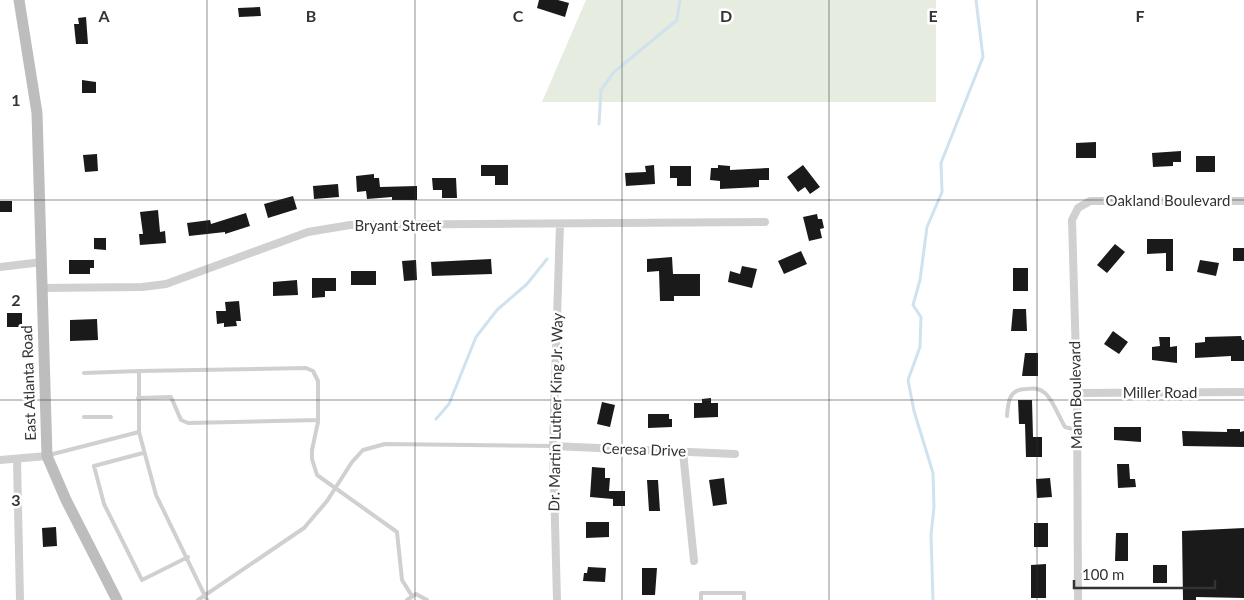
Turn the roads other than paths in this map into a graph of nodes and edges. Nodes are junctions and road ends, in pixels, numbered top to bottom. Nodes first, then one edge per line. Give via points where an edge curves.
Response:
1 (18, 0) edge
2 (1093, 201) joint
3 (1244, 201) edge
4 (765, 222) dead end
5 (560, 224) junction
6 (42, 262) junction
7 (0, 267) edge
8 (41, 288) junction
9 (139, 371) junction
10 (84, 373) dead end
11 (1244, 392) edge
12 (1077, 393) junction
13 (138, 398) junction
14 (1007, 416) dead end
15 (84, 417) dead end
16 (111, 417) dead end
17 (318, 420) junction
18 (1077, 430) junction
19 (139, 432) junction
20 (553, 446) junction
21 (683, 452) junction
22 (143, 453) junction
23 (735, 454) dead end
24 (47, 456) junction
25 (17, 459) junction
26 (0, 460) edge
27 (335, 488) junction
28 (188, 557) junction
29 (694, 561) dead end
30 (412, 596) junction
31 (206, 598) edge
32 (20, 600) edge
33 (117, 600) edge
34 (198, 600) edge
35 (407, 600) edge
36 (427, 600) edge
37 (557, 600) edge
38 (701, 600) edge
39 (744, 600) edge
40 (1078, 600) edge

1 - 6 street, East Atlanta Road via 37,114
2 - 3 street, Oakland Boulevard
2 - 12 street, Mann Boulevard via 1078,208 1072,220
4 - 5 street, Bryant Street
5 - 8 street, Bryant Street via 350,225 308,232 166,284
5 - 20 street, Dr. Martin Luther King Jr. Way
6 - 7 street
6 - 8 street, East Atlanta Road
8 - 24 street, East Atlanta Road
9 - 10 lane
9 - 13 lane
9 - 17 lane via 306,368 317,376
11 - 12 street, Miller Road
12 - 18 street, Mann Boulevard
13 - 17 lane via 171,397 181,420 188,423
13 - 19 lane
14 - 18 lane via 1012,394 1020,389 1037,388 1046,394 1065,426
15 - 16 lane
17 - 27 lane via 312,450 314,468
18 - 40 street, Mann Boulevard
19 - 22 lane
19 - 24 lane
20 - 21 street, Ceresa Drive
20 - 27 lane via 385,444 363,450
20 - 37 street, Dr. Martin Luther King Jr. Way
21 - 23 street, Ceresa Drive
21 - 29 street
22 - 28 lane via 156,496
22 - 28 lane via 94,466 104,504 142,580
24 - 25 street
24 - 33 street, East Atlanta Road
25 - 26 street
25 - 32 street
27 - 30 lane via 397,532 402,580
27 - 31 lane via 304,528
28 - 31 lane
30 - 35 lane
30 - 36 lane via 420,595
31 - 34 lane
38 - 39 lane via 701,593 744,593

